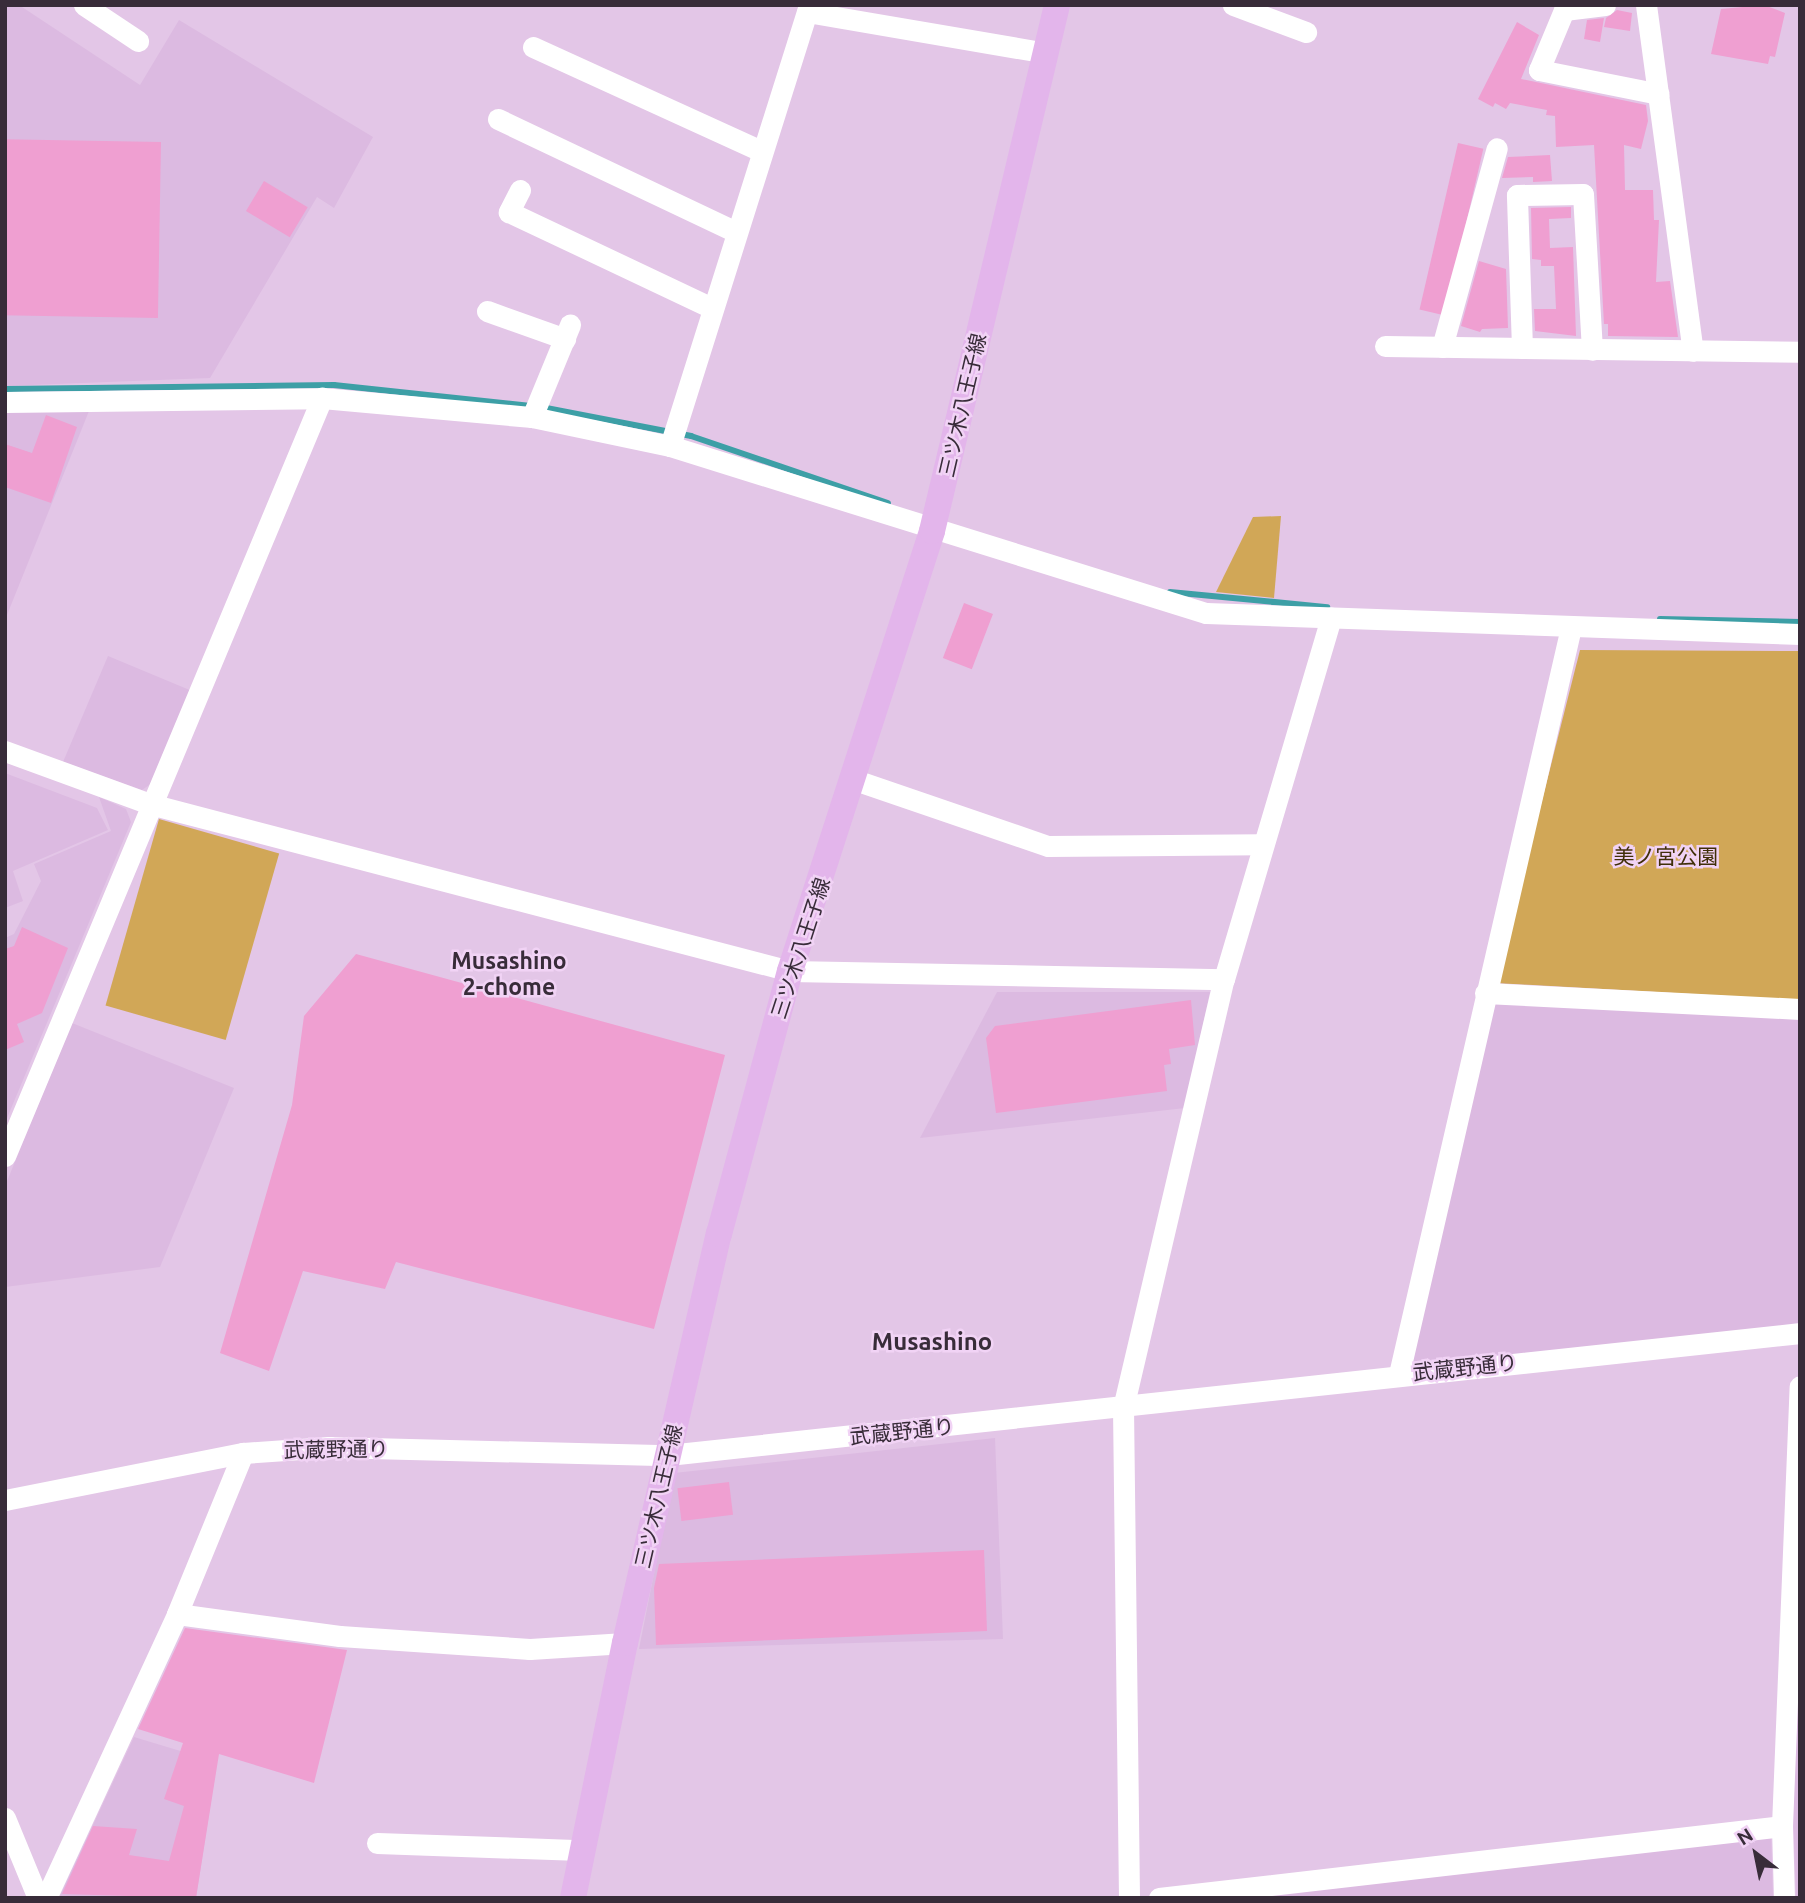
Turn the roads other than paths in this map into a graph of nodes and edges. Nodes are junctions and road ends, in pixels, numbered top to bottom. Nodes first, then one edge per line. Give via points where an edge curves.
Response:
1 (84, 5) edge
2 (1057, 5) edge
3 (1233, 5) edge
4 (1605, 5) edge
5 (1646, 5) edge
6 (808, 8) edge
7 (1306, 32) dead end
8 (138, 41) dead end
9 (533, 47) dead end
10 (1046, 53) junction
11 (1659, 94) junction
12 (498, 119) dead end
13 (1497, 148) dead end
14 (761, 151) junction
15 (520, 190) dead end
16 (736, 232) junction
17 (712, 308) junction
18 (487, 311) dead end
19 (1385, 346) dead end
20 (1442, 347) junction
21 (1522, 348) junction
22 (1592, 349) junction
23 (1693, 351) junction
24 (1800, 352) edge
25 (322, 398) junction
26 (5, 402) edge
27 (535, 410) junction
28 (673, 437) junction
29 (932, 531) junction
30 (1331, 618) junction
31 (1571, 627) junction
32 (1800, 634) edge
33 (5, 751) edge
34 (855, 780) junction
35 (150, 804) junction
36 (1261, 844) junction
37 (790, 971) junction
38 (1224, 979) junction
39 (1485, 993) junction
40 (1800, 1009) edge
41 (5, 1156) edge
42 (1800, 1333) edge
43 (1399, 1374) junction
44 (1800, 1386) edge
45 (1123, 1408) junction
46 (243, 1453) junction
47 (668, 1455) junction
48 (5, 1500) edge
49 (177, 1615) junction
50 (625, 1643) junction
51 (5, 1818) edge
52 (1782, 1826) junction
53 (377, 1843) dead end
54 (582, 1850) junction
55 (38, 1898) edge
56 (46, 1898) edge
57 (573, 1898) edge
58 (1129, 1898) edge
59 (1159, 1898) edge
60 (1784, 1898) edge

1 - 8 street
2 - 10 main road, 三ツ木八王子線
3 - 7 street
4 - 11 street via 1564,10 1539,70
5 - 11 street
6 - 10 street
6 - 14 street
9 - 14 street
10 - 29 main road, 三ツ木八王子線
11 - 23 street
12 - 16 street
13 - 20 street
14 - 16 street
15 - 17 street via 509,212
16 - 17 street
17 - 28 street
18 - 27 street via 567,332
19 - 20 street
20 - 21 street
21 - 22 street
21 - 22 street via 1517,195 1583,194
22 - 23 street
23 - 24 street
25 - 26 street
25 - 27 street
25 - 35 street
27 - 28 street
28 - 29 street
29 - 30 street via 1206,613
29 - 34 main road, 三ツ木八王子線
30 - 31 street
30 - 36 street
31 - 32 street
31 - 39 street
33 - 35 street
34 - 36 street via 1048,846
34 - 37 main road, 三ツ木八王子線
35 - 37 street
35 - 41 street
36 - 38 street
37 - 38 street
37 - 47 main road, 三ツ木八王子線 via 719,1234
38 - 45 street
39 - 40 street
39 - 43 street
42 - 43 street, 武蔵野通り
43 - 45 street, 武蔵野通り
44 - 52 street
45 - 47 street, 武蔵野通り
45 - 58 street
46 - 47 street, 武蔵野通り via 329,1447
46 - 48 street, 武蔵野通り
46 - 49 street
47 - 50 main road, 三ツ木八王子線
49 - 50 street via 340,1636 503,1647
49 - 56 street
50 - 54 main road, 三ツ木八王子線
51 - 55 street
52 - 59 street
52 - 60 street
53 - 54 street
54 - 57 main road, 三ツ木八王子線

